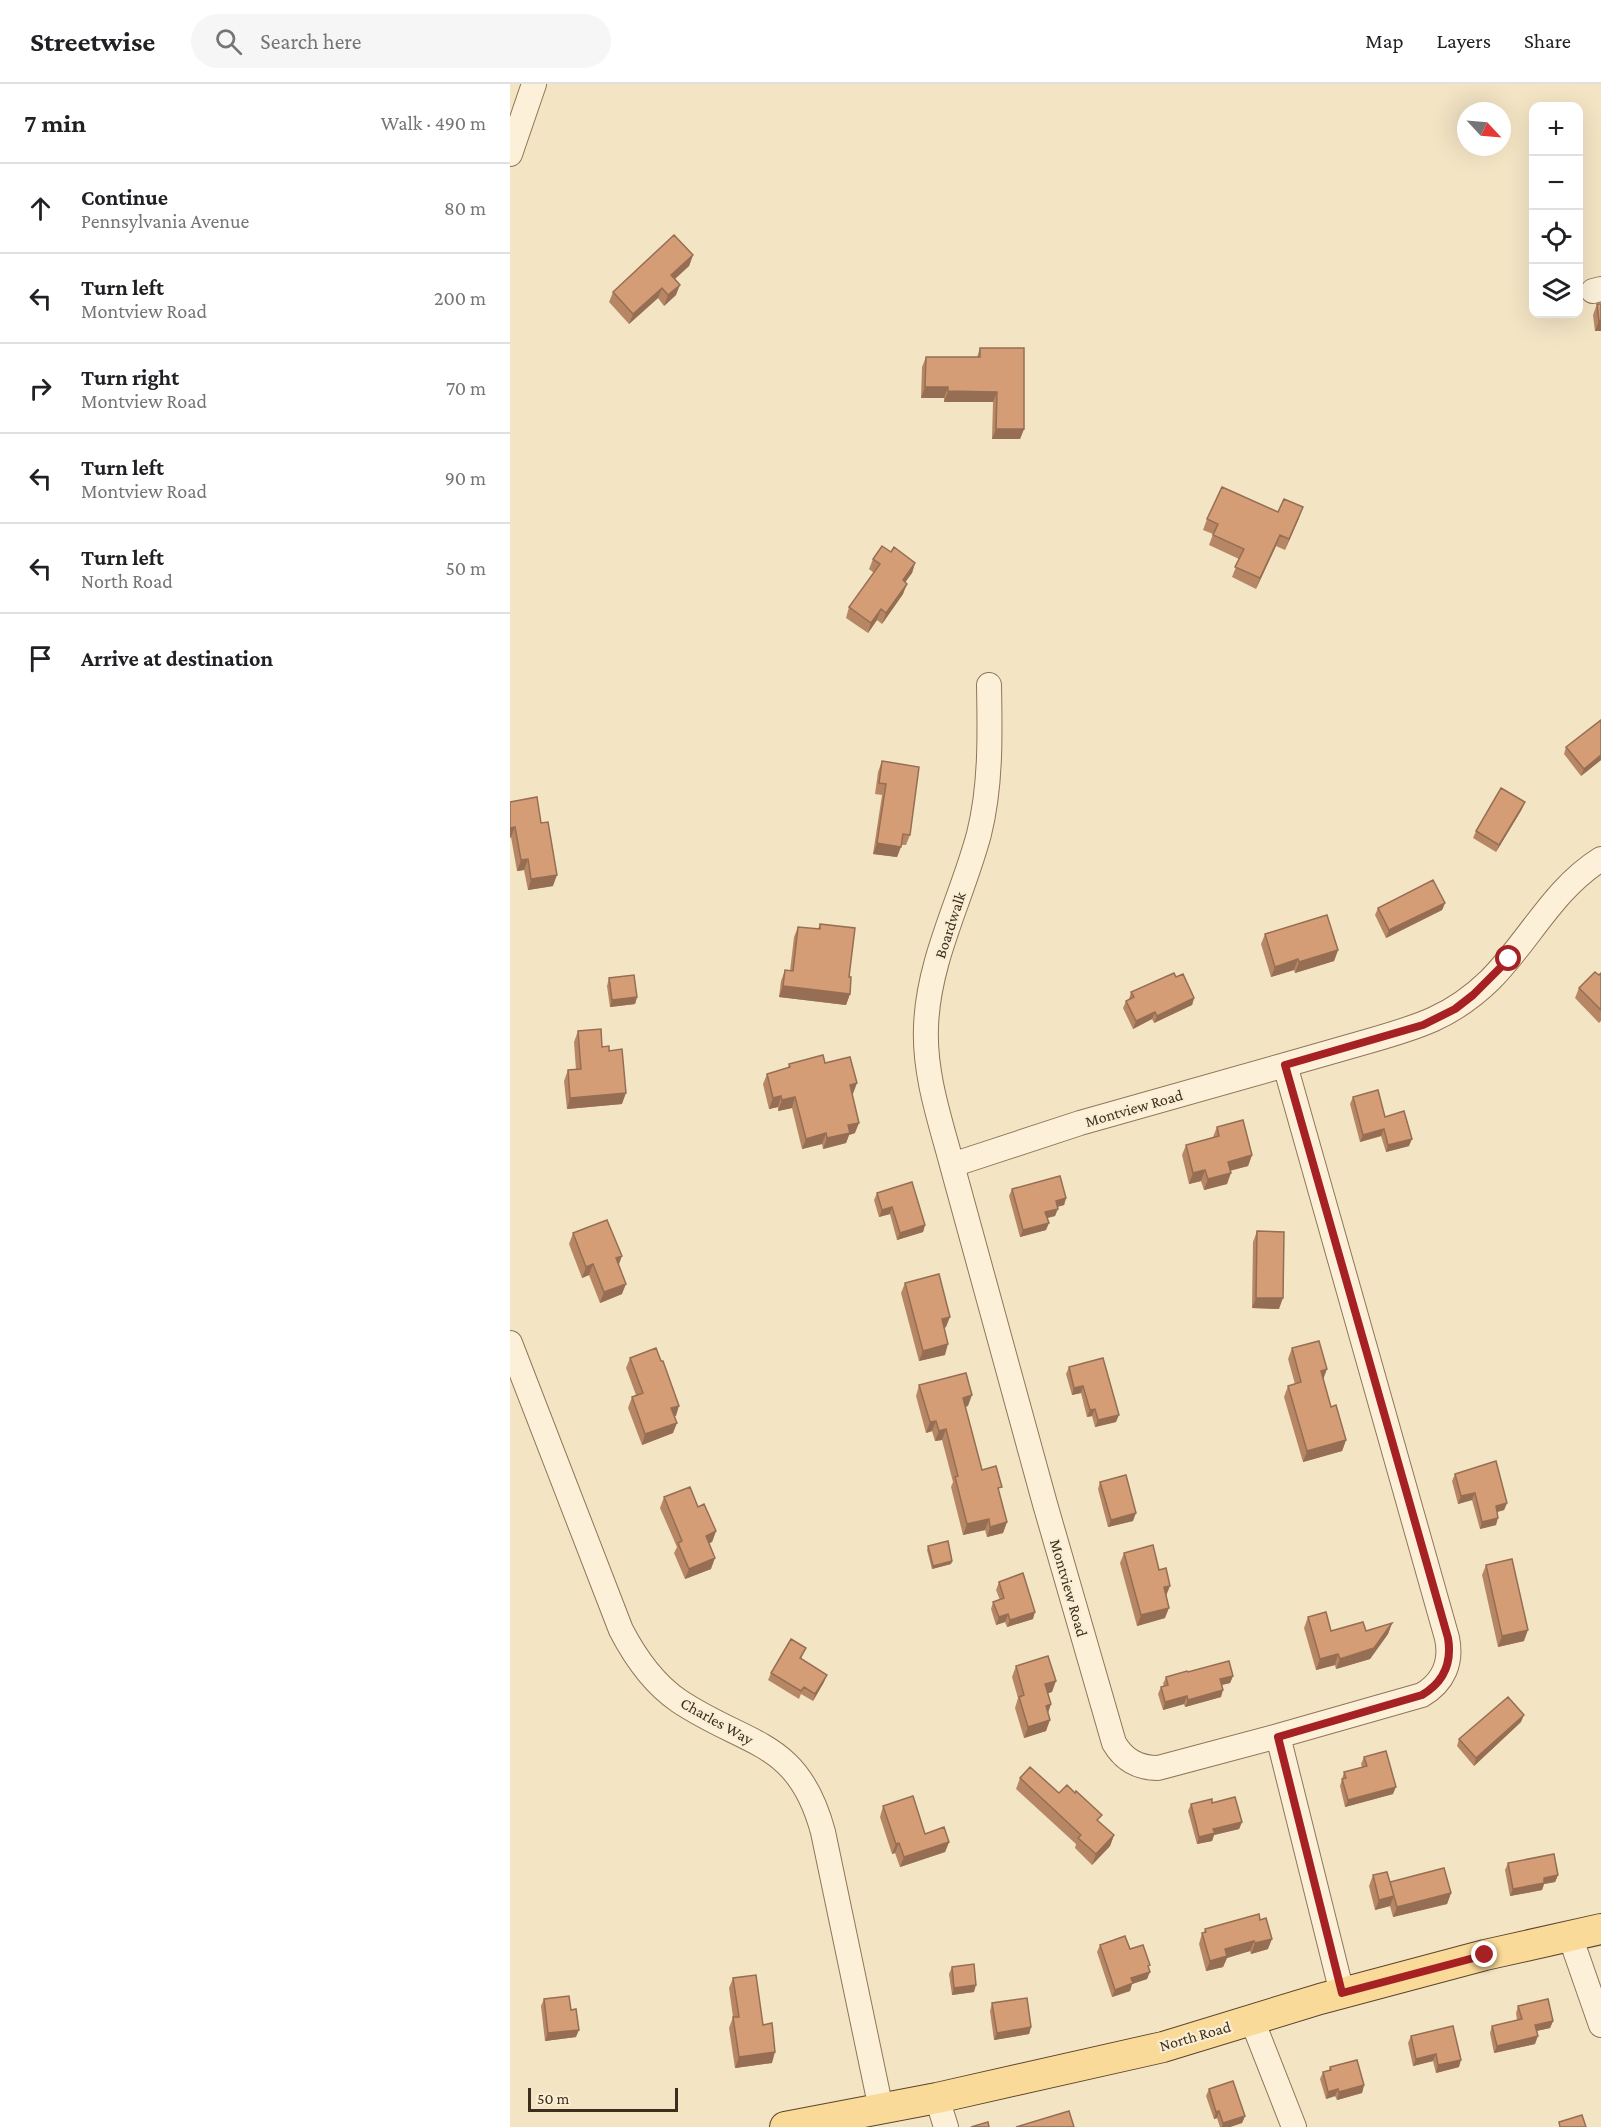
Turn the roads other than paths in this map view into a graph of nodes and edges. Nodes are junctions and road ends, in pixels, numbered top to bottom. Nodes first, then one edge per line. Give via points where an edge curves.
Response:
1 (534, 84) edge
2 (510, 154) edge
3 (989, 685) dead end
4 (1601, 859) edge
5 (1285, 1065) junction
6 (952, 1165) junction
7 (510, 1343) edge
8 (1278, 1737) junction
9 (1601, 1929) edge
10 (1570, 1936) junction
11 (1342, 1993) junction
12 (1252, 2019) junction
13 (1601, 2025) edge
14 (937, 2098) junction
15 (881, 2109) junction
16 (785, 2127) edge
17 (946, 2127) edge
18 (1294, 2127) edge

1 - 2 street
3 - 6 street, Boardwalk via 985,805 931,986 926,1028 930,1082
4 - 5 street via 1577,876 1490,980 1455,1009 1423,1025
5 - 6 street, Montview Road via 1080,1123
5 - 8 street, Montview Road via 1448,1638 1449,1655 1441,1678 1422,1695
6 - 8 street, Montview Road via 1114,1743 1132,1762 1158,1768
7 - 15 street, Charles Way via 631,1648 670,1694 776,1754 807,1789 823,1832
8 - 11 street
9 - 10 main road, North Road
10 - 11 main road, North Road
10 - 13 street
11 - 12 main road, North Road
12 - 14 main road, North Road via 1163,2047
12 - 18 street
14 - 15 main road, North Road
14 - 17 street
15 - 16 main road, North Road

